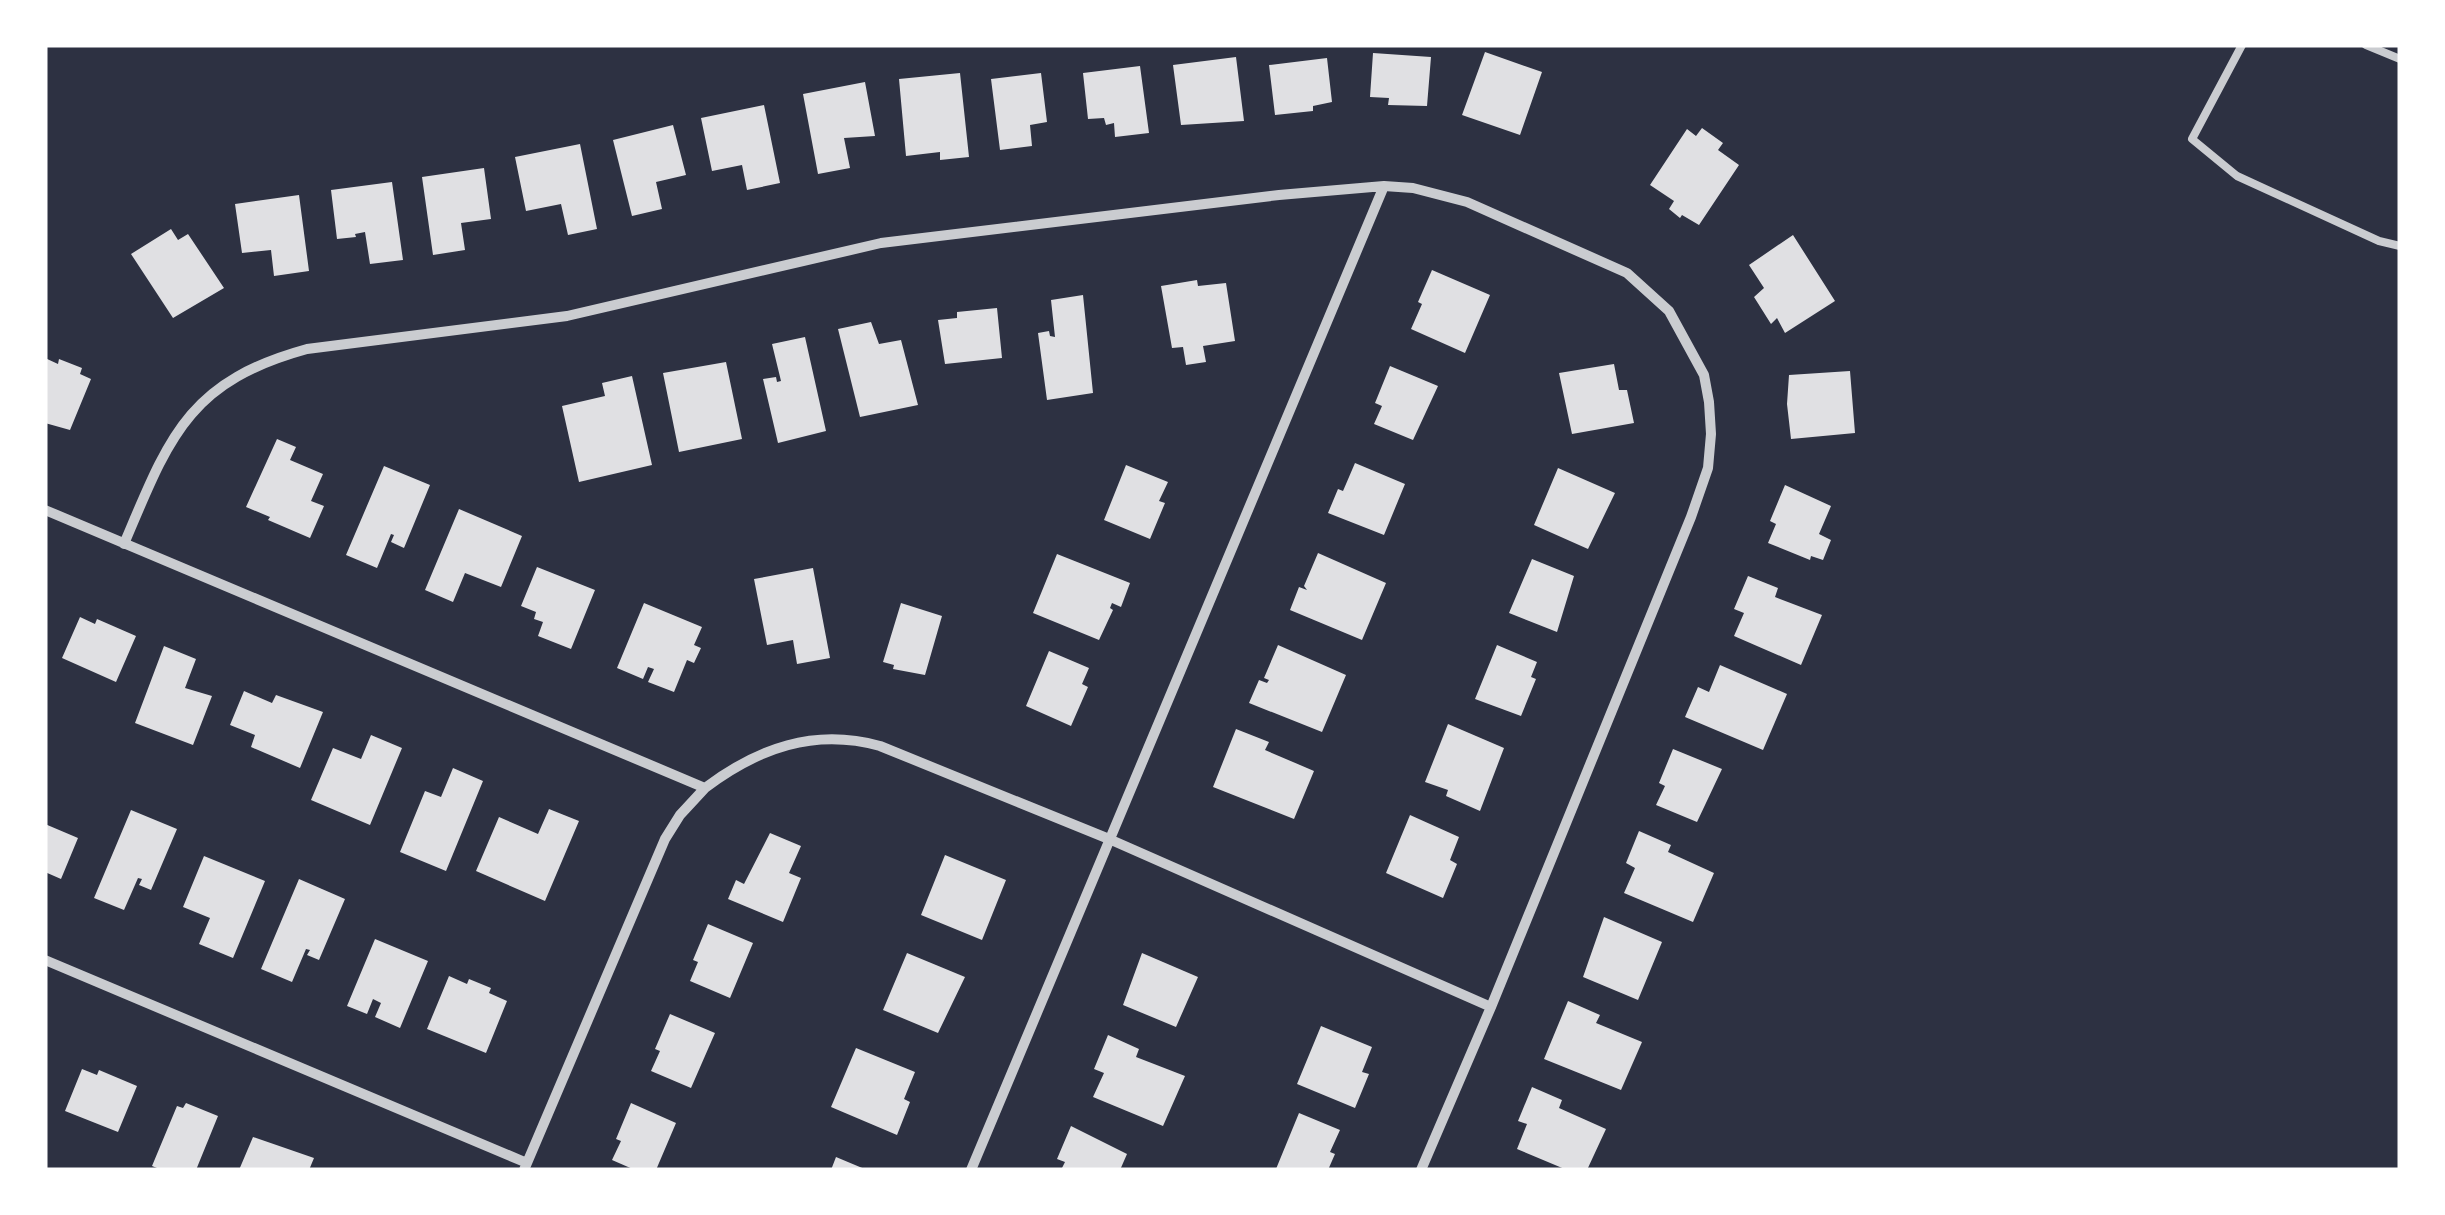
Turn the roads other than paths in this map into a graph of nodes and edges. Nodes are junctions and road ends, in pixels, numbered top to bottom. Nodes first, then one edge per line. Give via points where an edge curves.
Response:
1 (2242, 45) edge
2 (2366, 45) edge
3 (2400, 59) edge
4 (1384, 186) junction
5 (2400, 246) edge
6 (45, 510) edge
7 (124, 544) junction
8 (705, 788) junction
9 (1109, 839) junction
10 (45, 960) edge
11 (1491, 1007) junction
12 (526, 1167) edge
13 (971, 1170) edge
14 (1420, 1170) edge

1 - 5 lane via 2192,139 2237,176
2 - 3 lane
4 - 7 street via 880,243 566,316 276,358 204,398 175,432
4 - 9 street
4 - 11 street via 1467,202 1627,273 1679,326 1704,374 1708,402 1708,468 1691,517
6 - 7 street
7 - 8 street
8 - 9 street via 755,754 796,741 852,738
8 - 12 street via 664,839
9 - 11 street
9 - 13 street
10 - 12 street
11 - 14 street

